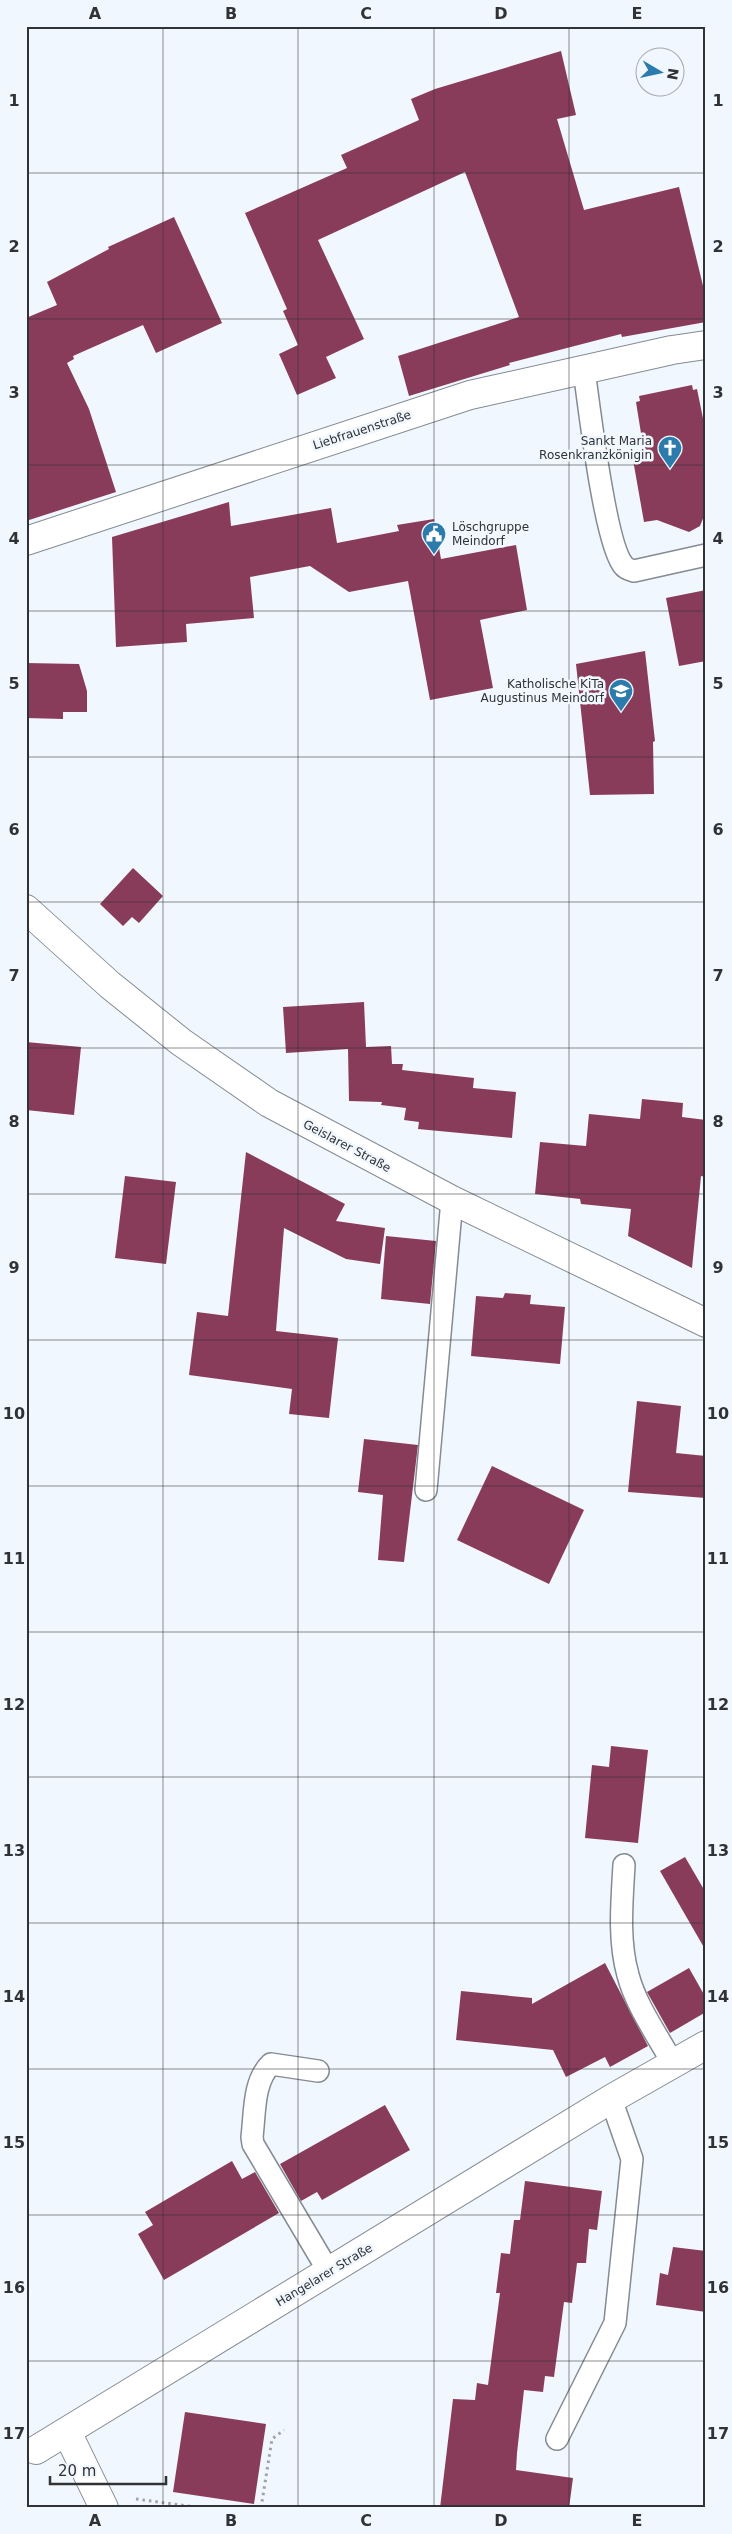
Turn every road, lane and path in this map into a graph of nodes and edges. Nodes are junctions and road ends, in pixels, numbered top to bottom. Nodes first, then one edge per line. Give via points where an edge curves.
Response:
1 (706, 345) edge
2 (584, 370) junction
3 (26, 541) edge
4 (706, 555) edge
5 (26, 909) edge
6 (452, 1200) junction
7 (706, 1323) edge
8 (426, 1490) dead end
9 (624, 1864) dead end
10 (706, 2045) edge
11 (673, 2064) junction
12 (318, 2071) dead end
13 (611, 2099) junction
14 (329, 2272) junction
15 (284, 2430) dead end
16 (67, 2432) junction
17 (557, 2440) dead end
18 (36, 2450) dead end
19 (101, 2501) edge
20 (203, 2508) edge
21 (261, 2508) edge

1 - 2 street, Liebfrauenstraße
2 - 3 street, Liebfrauenstraße via 470,394
2 - 4 lane via 608,516 616,551 624,567 634,571
5 - 6 street, Geislarer Straße via 110,986 236,1082 269,1103
6 - 7 street, Geislarer Straße
6 - 8 lane
9 - 11 lane via 622,1953 628,1977
10 - 11 street, Hangelarer Straße
11 - 13 street, Hangelarer Straße
12 - 14 lane via 271,2064 260,2079 252,2137 253,2144
13 - 14 street, Hangelarer Straße
13 - 17 lane via 632,2159 615,2323
14 - 16 street, Hangelarer Straße
15 - 21 path via 272,2439
16 - 18 street, Hangelarer Straße
16 - 19 street
19 - 20 path

